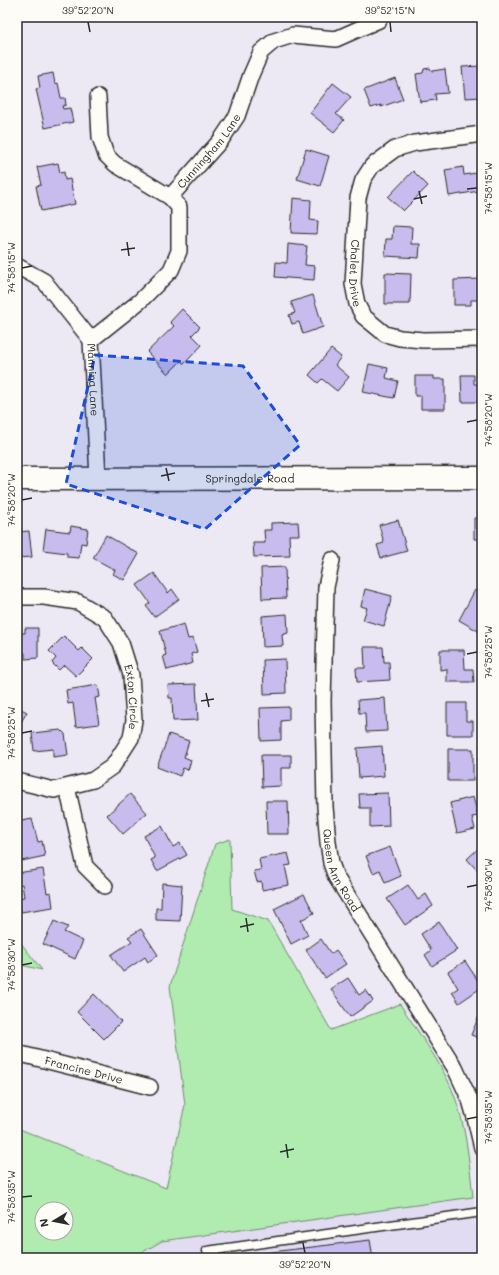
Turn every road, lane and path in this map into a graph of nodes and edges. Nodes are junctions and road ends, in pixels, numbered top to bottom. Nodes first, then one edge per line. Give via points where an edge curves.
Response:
1 (380, 17) edge
2 (98, 97) dead end
3 (482, 134) edge
4 (170, 197) junction
5 (17, 266) edge
6 (482, 339) edge
7 (91, 340) junction
8 (98, 478) junction
9 (482, 478) edge
10 (17, 479) edge
11 (332, 560) dead end
12 (17, 597) edge
13 (17, 781) edge
14 (67, 786) junction
15 (105, 886) dead end
16 (17, 1053) edge
17 (150, 1087) dead end
18 (476, 1099) edge
19 (482, 1148) edge
20 (482, 1212) edge
21 (207, 1251) dead end

1 - 4 street, Cunningham Lane via 336,39 293,35 274,41 261,52 237,116 221,140
2 - 4 street via 100,137 106,155 115,164
3 - 6 street, Chalet Drive via 395,149 372,166 363,180 358,198 353,284 357,304 363,316 385,334 423,340
4 - 7 street, Cunningham Lane via 179,207 179,250 171,270 140,301
5 - 7 street, Manning Lane via 44,280
7 - 8 street, Manning Lane
8 - 9 main road, Springdale Road
8 - 10 main road, Springdale Road
11 - 18 street, Queen Ann Road via 326,587 323,701 325,807 331,863 336,877
12 - 14 street, Exton Circle via 44,597 78,602 105,618 121,643 132,675 132,738 113,766 93,780
13 - 14 street, Exton Circle via 54,790
14 - 15 street via 85,866
16 - 17 street, Francine Drive
18 - 19 street, Queen Ann Road via 474,1114
20 - 21 lane

